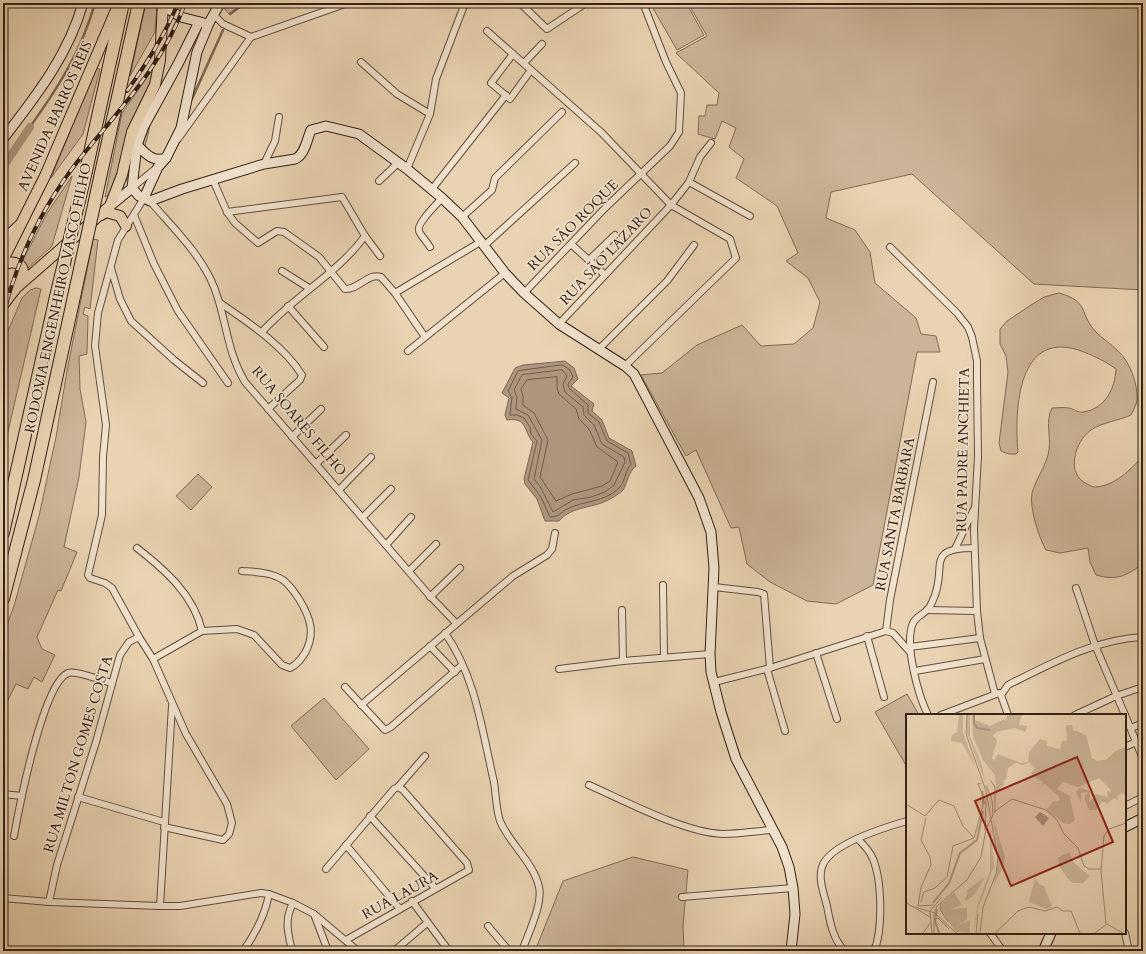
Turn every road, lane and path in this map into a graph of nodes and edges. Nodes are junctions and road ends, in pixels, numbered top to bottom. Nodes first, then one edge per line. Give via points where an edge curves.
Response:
1 (83, 3) edge
2 (119, 3) edge
3 (123, 3) edge
4 (139, 3) edge
5 (220, 3) edge
6 (348, 3) edge
7 (465, 3) edge
8 (520, 3) edge
9 (586, 3) edge
10 (643, 3) edge
11 (163, 5) edge
12 (212, 19) junction
13 (199, 22) junction
14 (488, 31) dead end
15 (251, 37) junction
16 (542, 44) dead end
17 (513, 54) junction
18 (361, 62) dead end
19 (524, 63) junction
20 (531, 70) junction
21 (508, 97) junction
22 (562, 112) dead end
23 (430, 114) junction
24 (279, 117) dead end
25 (3, 139) edge
26 (711, 143) dead end
27 (137, 145) junction
28 (173, 145) junction
29 (166, 158) junction
30 (398, 163) junction
31 (575, 163) dead end
32 (264, 164) junction
33 (158, 167) junction
34 (407, 169) junction
35 (640, 175) junction
36 (213, 180) junction
37 (379, 181) dead end
38 (689, 182) junction
39 (132, 188) junction
40 (432, 189) junction
41 (442, 198) junction
42 (147, 200) junction
43 (671, 205) junction
44 (110, 206) junction
45 (227, 212) junction
46 (134, 215) junction
47 (462, 216) junction
48 (750, 216) dead end
49 (98, 217) junction
50 (22, 223) junction
51 (126, 226) junction
52 (615, 235) dead end
53 (365, 236) junction
54 (3, 240) edge
55 (483, 243) junction
56 (571, 244) junction
57 (694, 245) dead end
58 (430, 247) dead end
59 (890, 247) dead end
60 (380, 256) dead end
61 (3, 260) edge
62 (589, 260) junction
63 (3, 265) edge
64 (110, 266) junction
65 (282, 271) dead end
66 (331, 271) junction
67 (505, 273) junction
68 (604, 274) junction
69 (16, 288) junction
70 (309, 288) junction
71 (524, 292) junction
72 (395, 293) junction
73 (220, 303) junction
74 (3, 304) edge
75 (288, 306) junction
76 (559, 324) junction
77 (262, 332) junction
78 (425, 337) junction
79 (324, 347) dead end
80 (600, 349) junction
81 (408, 351) dead end
82 (625, 366) junction
83 (933, 382) dead end
84 (203, 383) dead end
85 (228, 383) dead end
86 (268, 409) junction
87 (321, 409) dead end
88 (346, 435) dead end
89 (292, 437) junction
90 (371, 457) dead end
91 (316, 464) junction
92 (391, 489) dead end
93 (339, 490) junction
94 (975, 506) junction
95 (363, 517) junction
96 (411, 517) dead end
97 (3, 533) edge
98 (555, 533) dead end
99 (386, 544) junction
100 (436, 544) dead end
101 (137, 548) dead end
102 (974, 548) junction
103 (955, 549) junction
104 (460, 568) dead end
105 (242, 571) dead end
106 (409, 571) junction
107 (663, 585) dead end
108 (714, 586) junction
109 (1076, 588) dead end
110 (430, 597) junction
111 (3, 599) edge
112 (622, 610) dead end
113 (927, 610) junction
114 (977, 611) junction
115 (456, 623) junction
116 (202, 631) junction
117 (886, 632) junction
118 (445, 633) junction
119 (867, 636) junction
120 (139, 637) junction
121 (1143, 637) edge
122 (980, 638) junction
123 (1095, 645) junction
124 (430, 646) junction
125 (910, 650) junction
126 (816, 653) junction
127 (710, 654) junction
128 (664, 658) junction
129 (985, 658) junction
130 (153, 659) junction
131 (622, 661) junction
132 (462, 665) junction
133 (559, 669) dead end
134 (769, 669) junction
135 (915, 671) junction
136 (454, 672) junction
137 (714, 682) junction
138 (112, 683) junction
139 (345, 687) dead end
140 (1143, 687) edge
141 (1003, 691) junction
142 (995, 694) junction
143 (1116, 696) junction
144 (884, 697) dead end
145 (361, 705) junction
146 (172, 706) junction
147 (928, 714) edge
148 (943, 714) edge
149 (1008, 714) edge
150 (1077, 714) edge
151 (1125, 714) edge
152 (1126, 717) edge
153 (836, 719) dead end
154 (1143, 723) edge
155 (1131, 728) junction
156 (785, 731) dead end
157 (1136, 742) junction
158 (1126, 747) edge
159 (425, 756) dead end
160 (1143, 759) edge
161 (589, 785) dead end
162 (398, 788) junction
163 (3, 794) edge
164 (22, 796) junction
165 (78, 797) junction
166 (1143, 797) edge
167 (1126, 806) edge
168 (370, 816) junction
169 (1143, 818) edge
170 (906, 820) edge
171 (164, 824) junction
172 (1126, 826) edge
173 (772, 830) junction
174 (14, 836) dead end
175 (858, 839) junction
176 (346, 845) junction
177 (326, 869) dead end
178 (435, 888) junction
179 (793, 888) junction
180 (269, 894) junction
181 (682, 897) dead end
182 (3, 898) edge
183 (412, 901) junction
184 (49, 902) junction
185 (293, 903) junction
186 (160, 906) junction
187 (399, 908) junction
188 (314, 914) junction
189 (427, 923) junction
190 (488, 926) dead end
191 (991, 934) edge
192 (1050, 934) edge
193 (1125, 934) edge
194 (346, 940) junction
195 (243, 951) edge
196 (292, 951) edge
197 (328, 951) edge
198 (358, 951) edge
199 (394, 951) edge
200 (449, 951) edge
201 (509, 951) edge
202 (522, 951) edge
203 (792, 951) edge
204 (846, 951) edge
205 (874, 951) edge
206 (1003, 951) edge
207 (1042, 951) edge
208 (1129, 951) edge

1 - 25 street via 73,34 53,72
2 - 50 main road, AVENIDA BARROS REIS via 45,176
3 - 97 highway, RODOVIA ENGENHEIRO VASCO FILHO, bridge
4 - 111 highway, RODOVIA ENGENHEIRO VASCO FILHO, bridge via 34,480
5 - 12 street
6 - 15 street
7 - 23 street via 436,79
8 - 9 street via 547,29
10 - 35 street, RUA SÃO ROQUE via 666,62 679,86 681,112 679,132 670,146
11 - 13 street via 180,17
11 - 44 main road via 160,60 155,85 132,132 122,175
12 - 13 street
12 - 15 street
12 - 28 street via 197,52 181,128
13 - 27 street via 144,126
14 - 17 street
15 - 28 street via 182,136
16 - 19 street
17 - 19 street
17 - 21 street via 491,83
18 - 23 street via 397,94
19 - 20 street
20 - 21 street
20 - 35 street via 602,133
21 - 40 street
22 - 47 street via 495,178 492,190
23 - 34 street
24 - 32 street via 274,141
26 - 38 street, RUA SÃO LAZARO via 700,157
27 - 29 street via 153,159
27 - 39 street
28 - 29 street
29 - 33 street
30 - 32 street via 359,134 326,126 311,130 300,157
30 - 34 street
30 - 37 street
31 - 55 street
32 - 36 street
33 - 39 street
33 - 42 street
34 - 40 street
35 - 43 street
35 - 56 street, RUA SÃO ROQUE
36 - 42 street
36 - 45 street
38 - 43 street, RUA SÃO LAZARO
38 - 48 street
39 - 42 street
39 - 44 street
40 - 41 street
41 - 47 street
41 - 58 street via 419,228 419,232
42 - 46 street
42 - 73 street, RUA SOARES FILHO via 197,257 210,278
43 - 68 street, RUA SÃO LAZARO
43 - 82 street via 730,239 736,258
44 - 49 main road
45 - 53 street via 342,197
45 - 66 street via 235,223 258,243 281,231 319,257
46 - 51 street
46 - 85 street via 154,264 178,311
47 - 55 street
49 - 51 main road via 106,212 113,213 120,216
49 - 69 main road
50 - 54 street
50 - 61 main road, AVENIDA BARROS REIS
51 - 64 street via 118,240
52 - 62 street
53 - 60 street
53 - 66 street
55 - 67 street
55 - 72 street
56 - 62 street
56 - 71 street, RUA SÃO ROQUE
57 - 80 street via 668,282
59 - 94 street, RUA PADRE ANCHIETA via 957,313 968,326 972,337 977,361 978,456
62 - 68 street
63 - 69 main road via 17,263 22,269 22,277
64 - 84 street via 120,299 131,321
64 - 120 street via 98,313 95,337 106,425 102,515 88,575 112,588
65 - 70 street
66 - 70 street
66 - 72 street via 347,289 378,276
67 - 71 street
67 - 78 street
68 - 76 street, RUA SÃO LAZARO
69 - 74 main road
70 - 75 street
71 - 76 street
72 - 78 street
73 - 77 street
73 - 86 street, RUA SOARES FILHO via 237,368 245,382
75 - 77 street
75 - 79 street
76 - 80 street
77 - 86 street via 295,366 302,377
78 - 81 street
80 - 82 street
82 - 108 street via 634,374 706,515 713,549
83 - 117 street, RUA SANTA BARBARA
86 - 89 street, RUA SOARES FILHO
87 - 89 street
88 - 91 street
89 - 91 street, RUA SOARES FILHO
90 - 93 street
91 - 93 street, RUA SOARES FILHO
92 - 95 street
93 - 95 street, RUA SOARES FILHO
94 - 102 street, RUA PADRE ANCHIETA
94 - 103 street
95 - 99 street, RUA SOARES FILHO
96 - 99 street
98 - 115 street via 552,549 542,560 522,569
99 - 106 street, RUA SOARES FILHO
100 - 106 street
101 - 116 street via 156,563 184,592 194,607
102 - 103 street
102 - 114 street, RUA PADRE ANCHIETA
103 - 113 street via 945,554 941,560 936,592
104 - 110 street
105 - 116 street via 270,574 292,588 312,624 312,637 302,657 294,666 286,668 258,638 246,631
106 - 110 street, RUA SOARES FILHO
107 - 128 street
108 - 127 street
108 - 134 street via 764,594
109 - 123 street
110 - 115 street, RUA SOARES FILHO
112 - 131 street
113 - 114 street
113 - 125 street via 920,614 914,623
114 - 122 street, RUA PADRE ANCHIETA
115 - 118 street
116 - 130 street
117 - 119 street
117 - 125 street via 893,633
118 - 124 street
118 - 132 street via 459,655
119 - 126 street
119 - 144 street
120 - 130 street
120 - 138 street, RUA MILTON GOMES COSTA via 124,648
121 - 123 street
122 - 125 street
122 - 129 street, RUA PADRE ANCHIETA
123 - 141 street via 1036,671 1008,685
123 - 143 street
124 - 136 street
124 - 145 street
125 - 135 street
126 - 134 street
126 - 153 street
127 - 128 street
127 - 137 street
128 - 131 street
129 - 135 street
129 - 142 street, RUA PADRE ANCHIETA
130 - 146 street
131 - 133 street
132 - 136 street
132 - 202 street via 481,718 501,822 540,887 538,903
134 - 137 street
134 - 156 street
135 - 147 street
136 - 145 street via 385,730
137 - 173 street via 736,759
138 - 164 street via 72,672 64,676 41,721
138 - 165 street, RUA MILTON GOMES COSTA
139 - 145 street
140 - 143 street
141 - 142 street
141 - 149 street via 1002,699
142 - 148 street
143 - 150 street
143 - 151 street
146 - 171 street
146 - 171 street via 227,804 232,823 229,834 223,840
152 - 155 street
154 - 155 street
155 - 157 street
157 - 158 street
157 - 160 street
159 - 162 street
161 - 173 street via 672,821 699,829 722,834
162 - 168 street via 394,789
162 - 178 street, RUA LAURA via 404,790 470,868
163 - 164 street
164 - 174 street
165 - 171 street
165 - 184 street, RUA MILTON GOMES COSTA
166 - 167 street
168 - 176 street
168 - 178 street
169 - 172 street
170 - 175 street
171 - 186 street
173 - 179 street via 782,847
175 - 204 street via 830,855 824,861 820,875 835,937
175 - 205 street via 873,859 879,889 878,936
176 - 177 street
176 - 187 street
178 - 183 street, RUA LAURA
179 - 181 street
179 - 203 street via 795,914
180 - 185 street
180 - 186 street via 252,893 180,906
180 - 195 street via 256,934
182 - 184 street
183 - 187 street, RUA LAURA
183 - 189 street
184 - 186 street
185 - 188 street
185 - 196 street via 287,918
187 - 194 street, RUA LAURA
188 - 194 street
188 - 197 street
189 - 199 street
189 - 200 street
190 - 201 street
191 - 206 street
192 - 207 street
193 - 208 street
194 - 198 street

